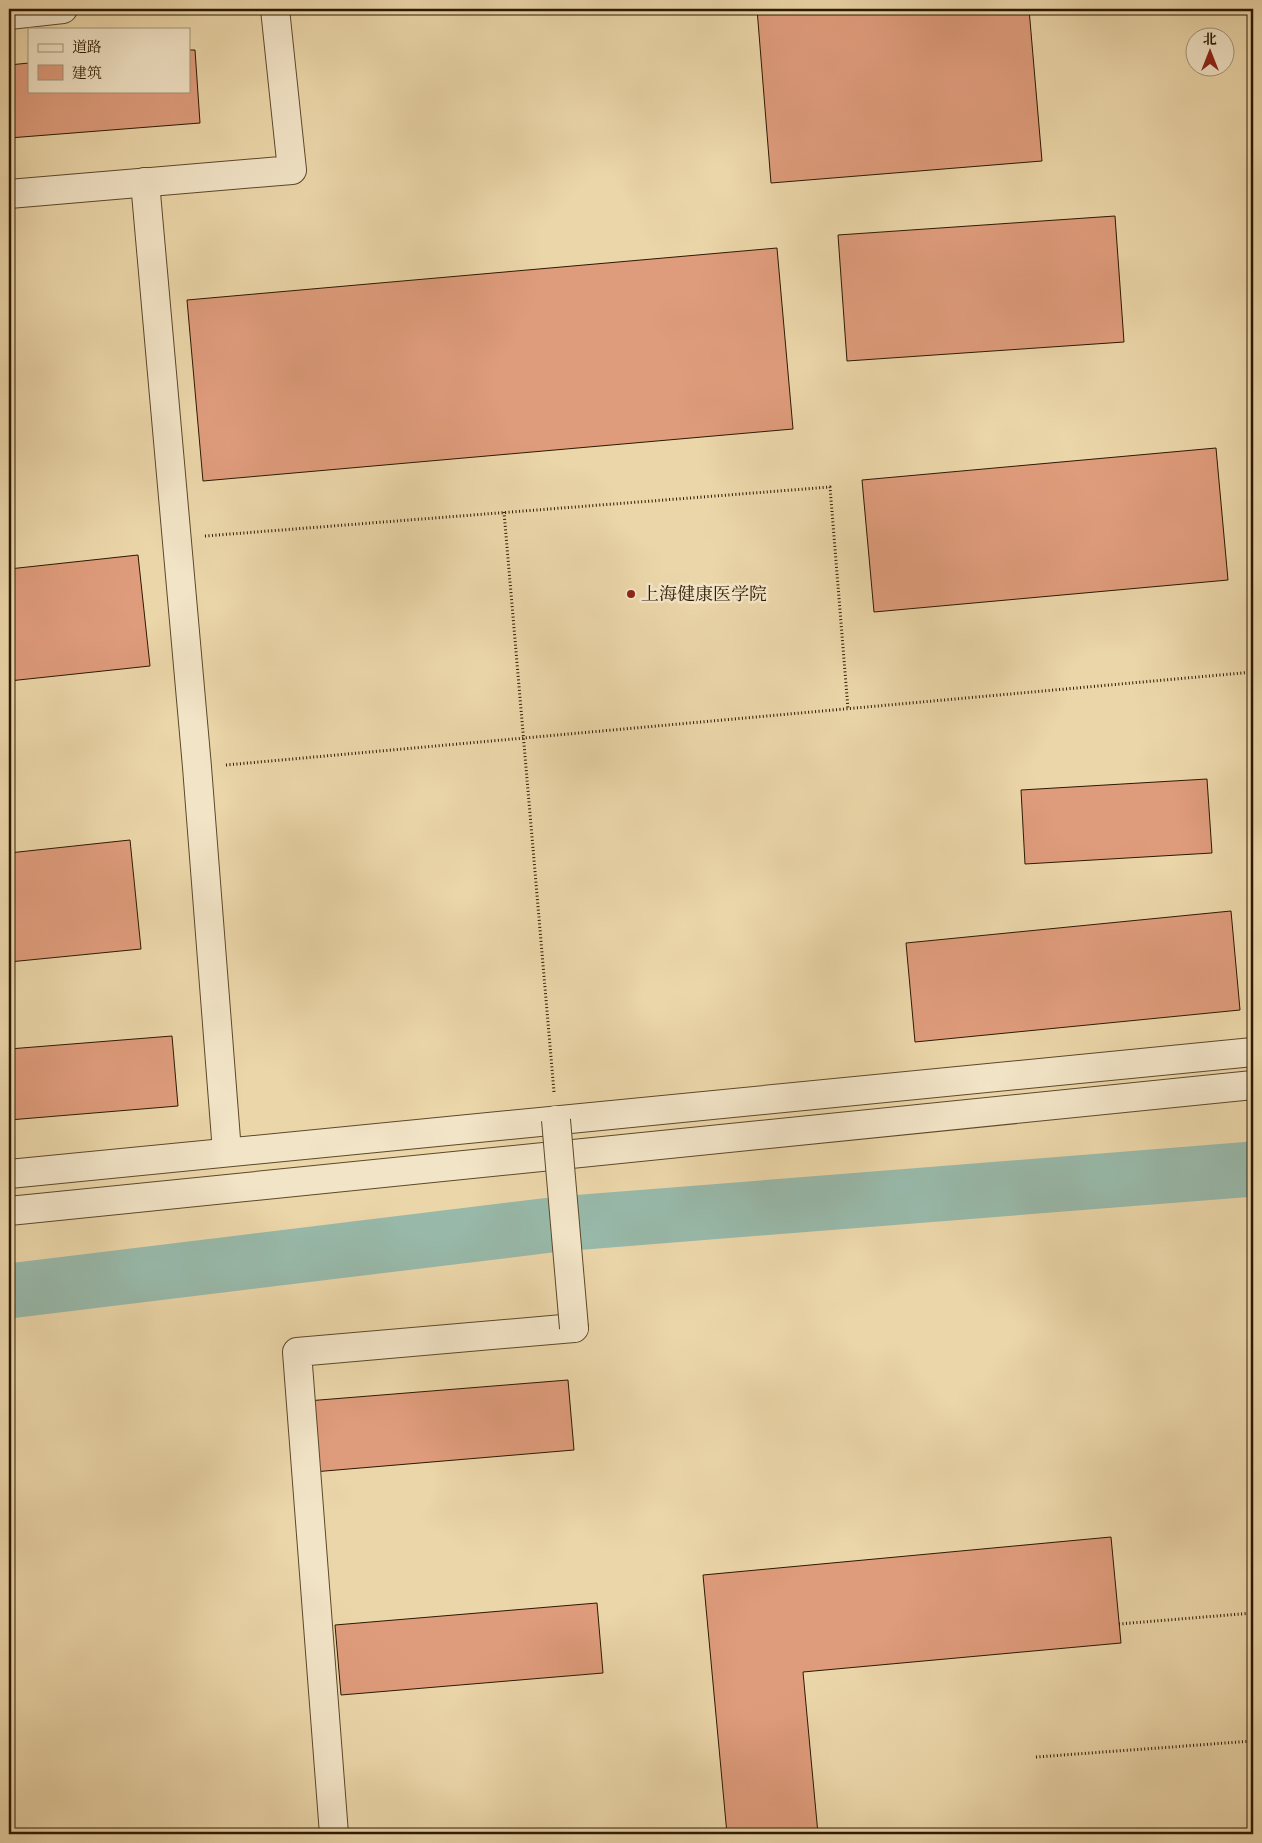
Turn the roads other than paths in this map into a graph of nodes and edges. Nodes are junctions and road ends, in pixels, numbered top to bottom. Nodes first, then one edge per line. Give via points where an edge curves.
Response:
1 (63, 9) edge
2 (275, 9) edge
3 (9, 16) edge
4 (145, 182) junction
5 (9, 194) edge
6 (1253, 1052) edge
7 (1253, 1085) edge
8 (556, 1120) junction
9 (227, 1152) junction
10 (9, 1174) edge
11 (9, 1211) edge
12 (334, 1834) edge

1 - 3 street
2 - 4 street via 292,170
4 - 5 street
4 - 9 street via 197,767
6 - 8 street
7 - 11 street
8 - 9 street
8 - 12 street, bridge via 574,1328 297,1352
9 - 10 street

